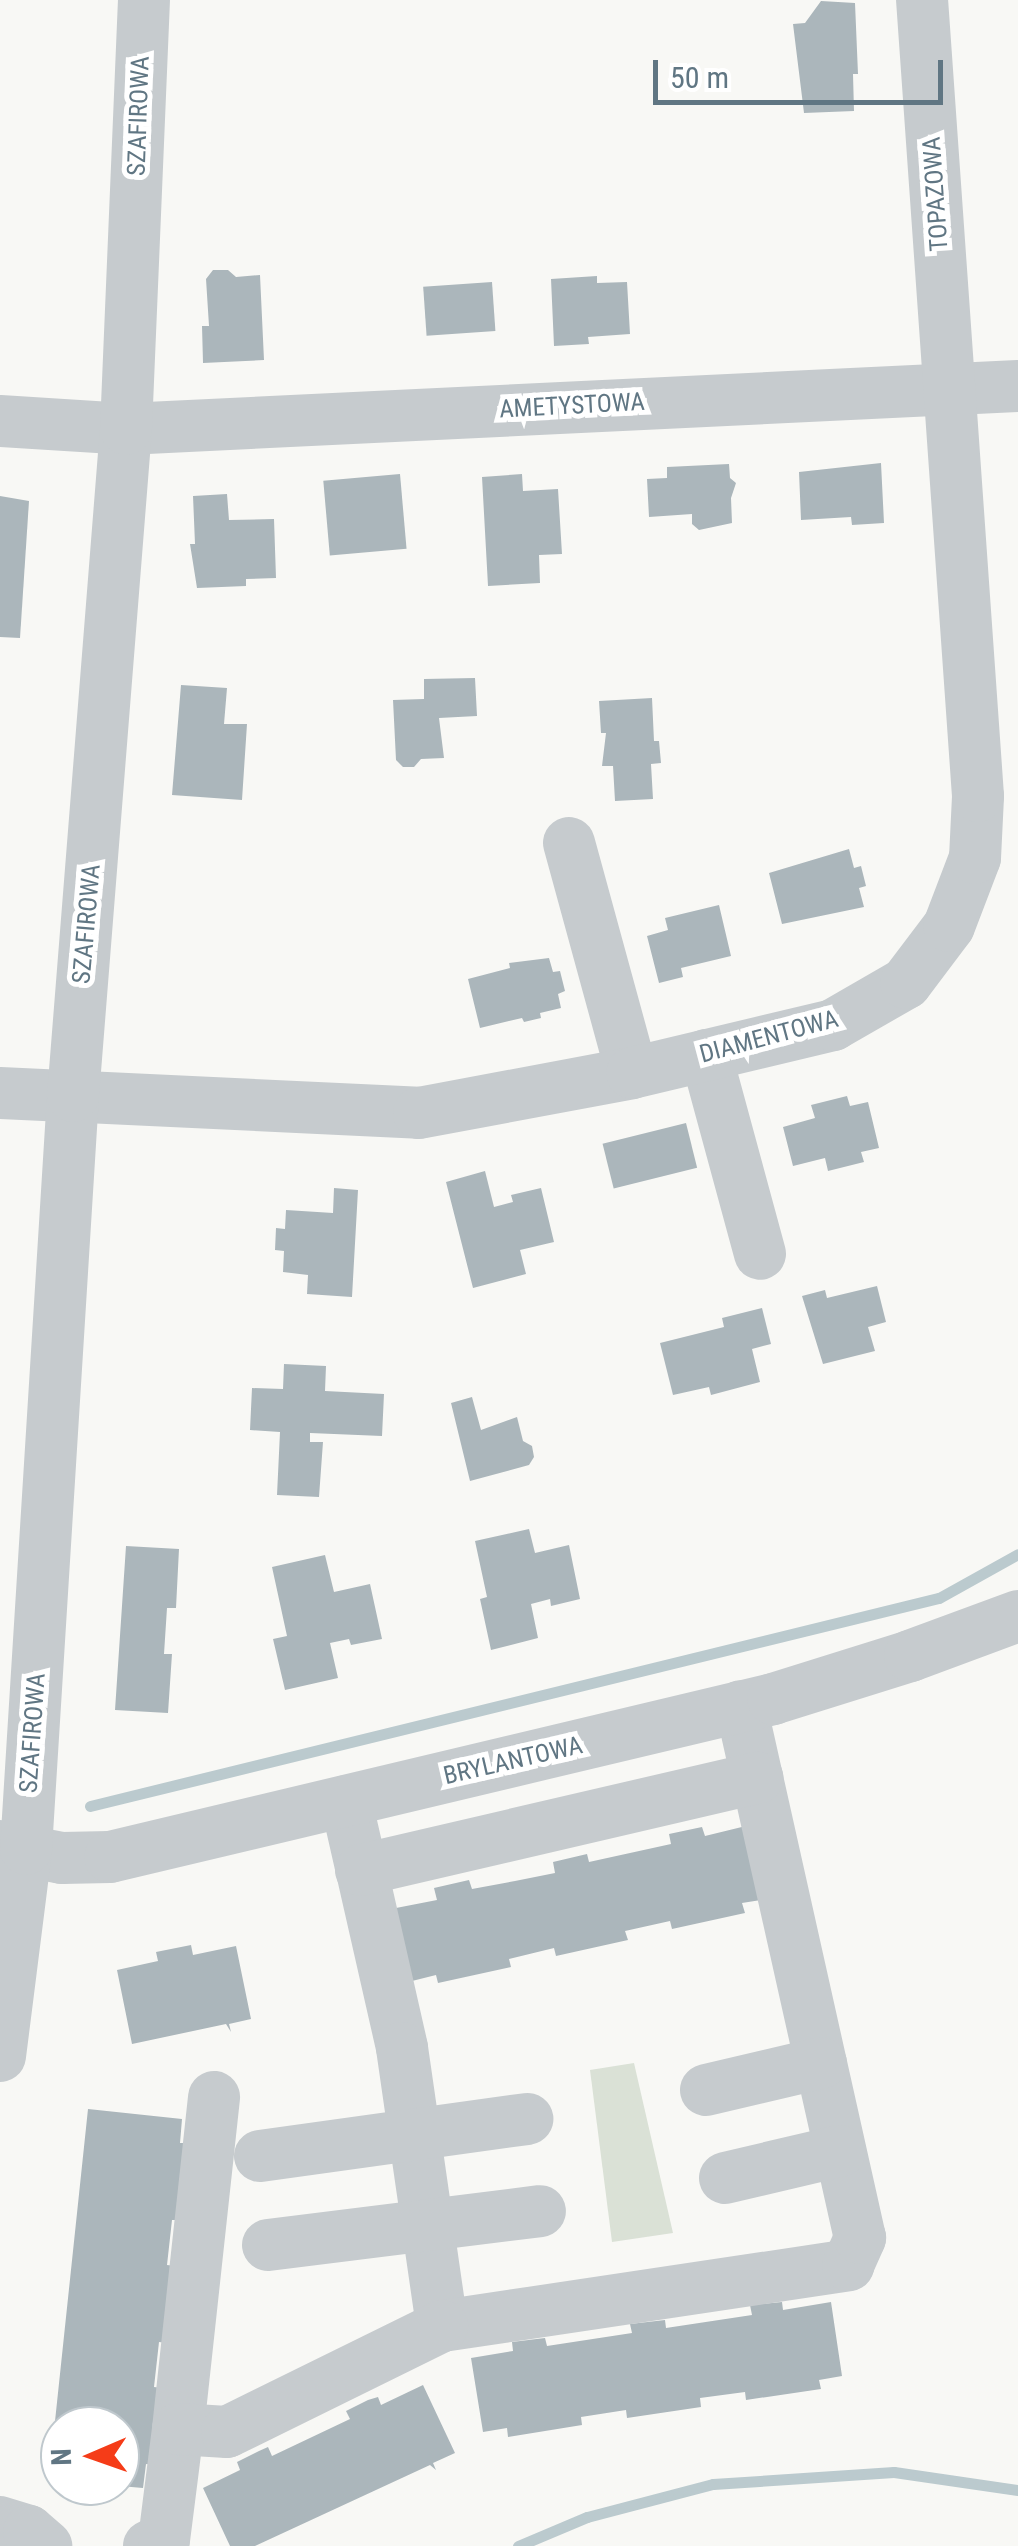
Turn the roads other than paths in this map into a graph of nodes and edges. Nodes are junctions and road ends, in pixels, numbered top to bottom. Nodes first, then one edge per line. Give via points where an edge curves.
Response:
1 (144, 0) edge
2 (922, 0) edge
3 (1018, 386) edge
4 (951, 388) junction
5 (0, 421) edge
6 (126, 428) junction
7 (569, 843) dead end
8 (706, 1056) junction
9 (632, 1072) junction
10 (0, 1093) edge
11 (73, 1096) junction
12 (760, 1254) dead end
13 (1018, 1616) edge
14 (741, 1706) junction
15 (757, 1778) junction
16 (346, 1801) junction
17 (13, 1847) edge
18 (362, 1870) junction
19 (0, 2056) edge
20 (821, 2063) junction
21 (706, 2090) dead end
22 (214, 2097) dead end
23 (527, 2119) dead end
24 (414, 2136) junction
25 (840, 2151) junction
26 (260, 2156) dead end
27 (725, 2178) dead end
28 (540, 2211) dead end
29 (427, 2225) junction
30 (268, 2246) dead end
31 (442, 2326) junction
32 (178, 2429) junction
33 (0, 2522) edge
34 (46, 2546) edge
35 (150, 2546) edge

1 - 6 street, SZAFIROWA
2 - 4 street, TOPAZOWA
3 - 4 street, AMETYSTOWA
4 - 6 street, AMETYSTOWA
4 - 8 street, DIAMENTOWA via 978,796 975,858 949,926 906,983 833,1024
5 - 6 street, AMETYSTOWA
6 - 11 street, SZAFIROWA
7 - 9 street
8 - 9 street, DIAMENTOWA
8 - 12 street
9 - 11 street, DIAMENTOWA via 420,1113
10 - 11 street, DIAMENTOWA
11 - 17 street, SZAFIROWA
13 - 14 street, BRYLANTOWA
14 - 15 street
14 - 16 street, BRYLANTOWA
15 - 18 street
15 - 20 street
16 - 17 street, BRYLANTOWA via 110,1857 62,1858
16 - 18 street
17 - 19 street, SZAFIROWA
18 - 24 street via 402,2048
20 - 21 street
20 - 25 street
22 - 32 street
23 - 24 street
24 - 26 street
24 - 29 street
25 - 27 street
25 - 31 street via 860,2238 848,2264
28 - 29 street
29 - 30 street
29 - 31 street
31 - 32 street via 227,2432
32 - 35 street via 164,2540
33 - 34 street

